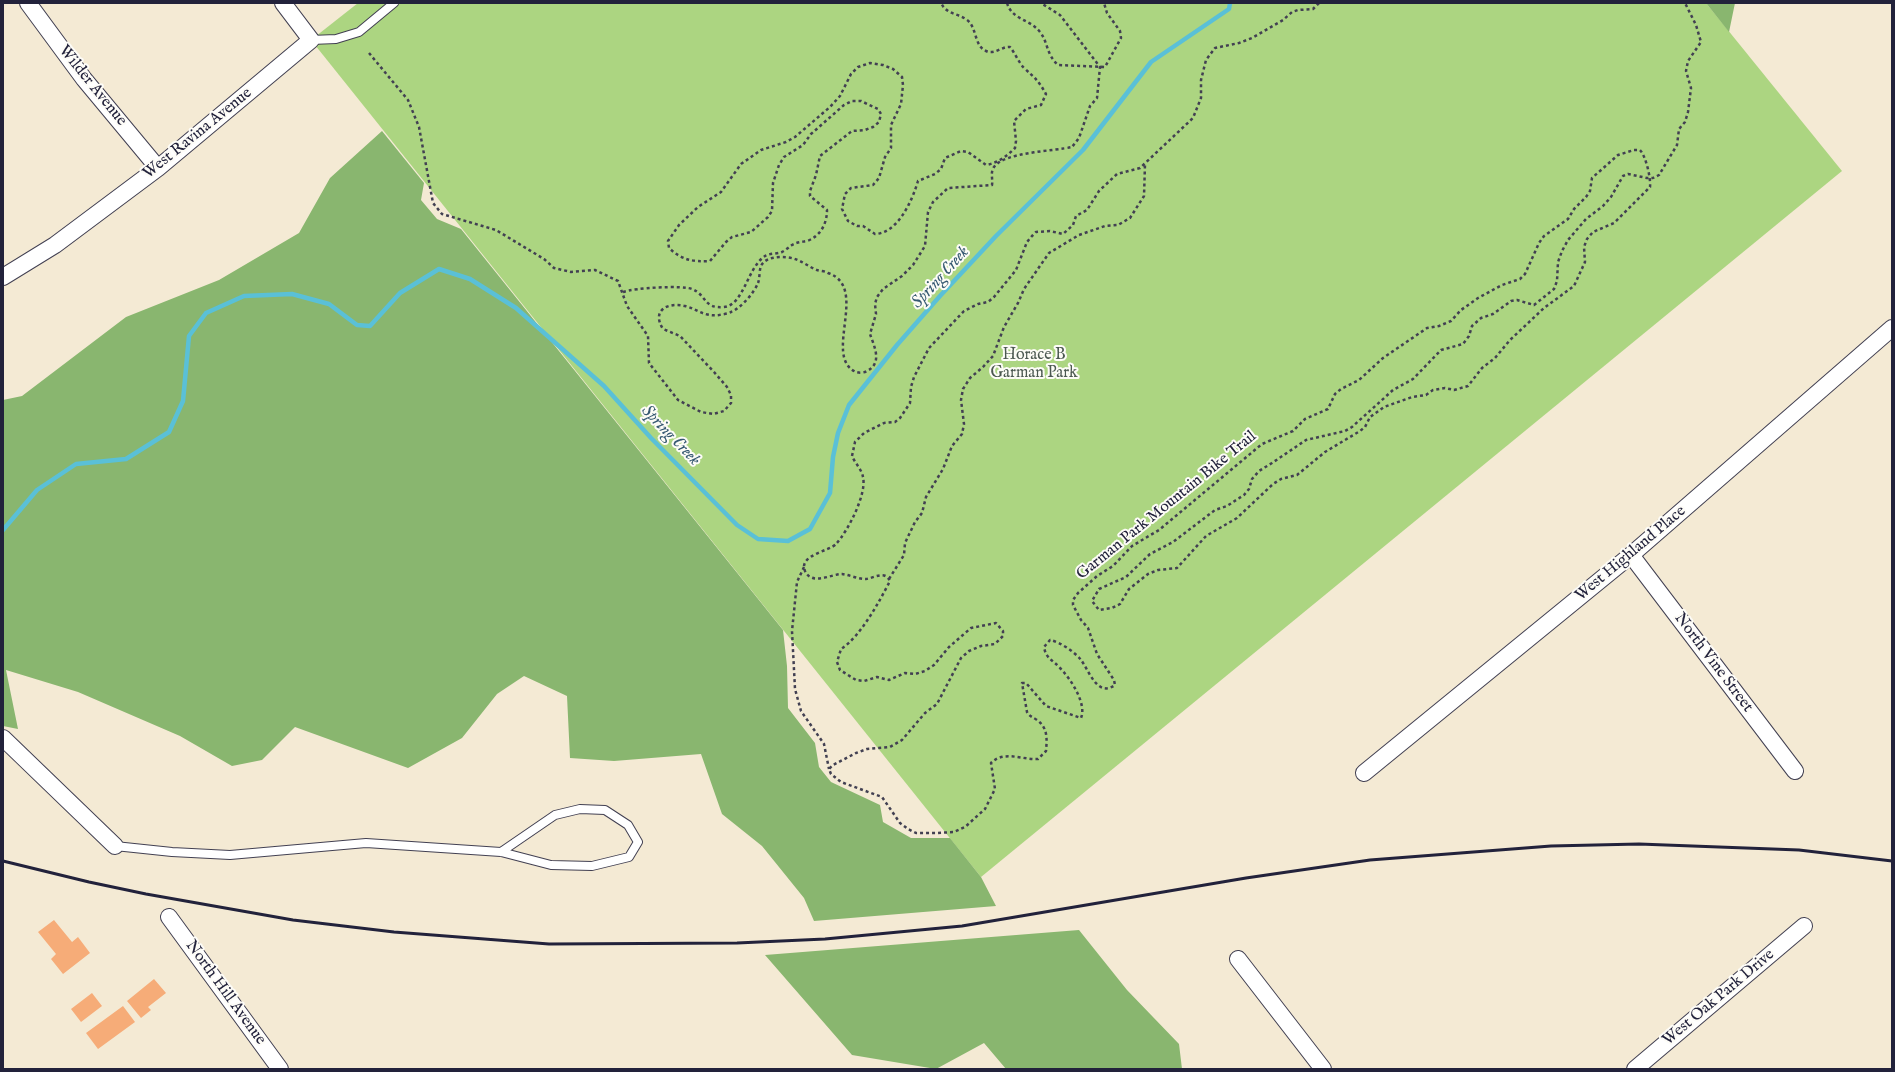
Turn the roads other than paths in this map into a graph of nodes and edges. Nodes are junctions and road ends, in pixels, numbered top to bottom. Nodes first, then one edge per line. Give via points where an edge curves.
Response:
1 (28, 3) edge
2 (283, 3) edge
3 (394, 3) edge
4 (311, 40) junction
5 (158, 168) junction
6 (3, 277) edge
7 (1892, 328) edge
8 (1632, 555) junction
9 (3, 738) edge
10 (1795, 771) dead end
11 (1364, 773) dead end
12 (115, 846) joint
13 (501, 852) junction
14 (169, 917) dead end
15 (1804, 926) dead end
16 (1238, 959) dead end
17 (280, 1069) edge
18 (1323, 1069) edge
19 (1635, 1069) edge

1 - 5 street, Wilder Avenue via 84,79
2 - 4 street
3 - 4 lane via 359,32 336,39
4 - 5 street, West Ravina Avenue
5 - 6 street, West Ravina Avenue via 55,245
7 - 8 street, West Highland Place
8 - 10 street, North Vine Street
8 - 11 street, West Highland Place
9 - 12 street
12 - 13 lane via 230,855 366,843
13 - 13 lane via 550,865 592,866 629,857 638,842 628,825 604,810 580,808 555,814
14 - 17 street, North Hill Avenue
15 - 19 street, West Oak Park Drive
16 - 18 street

